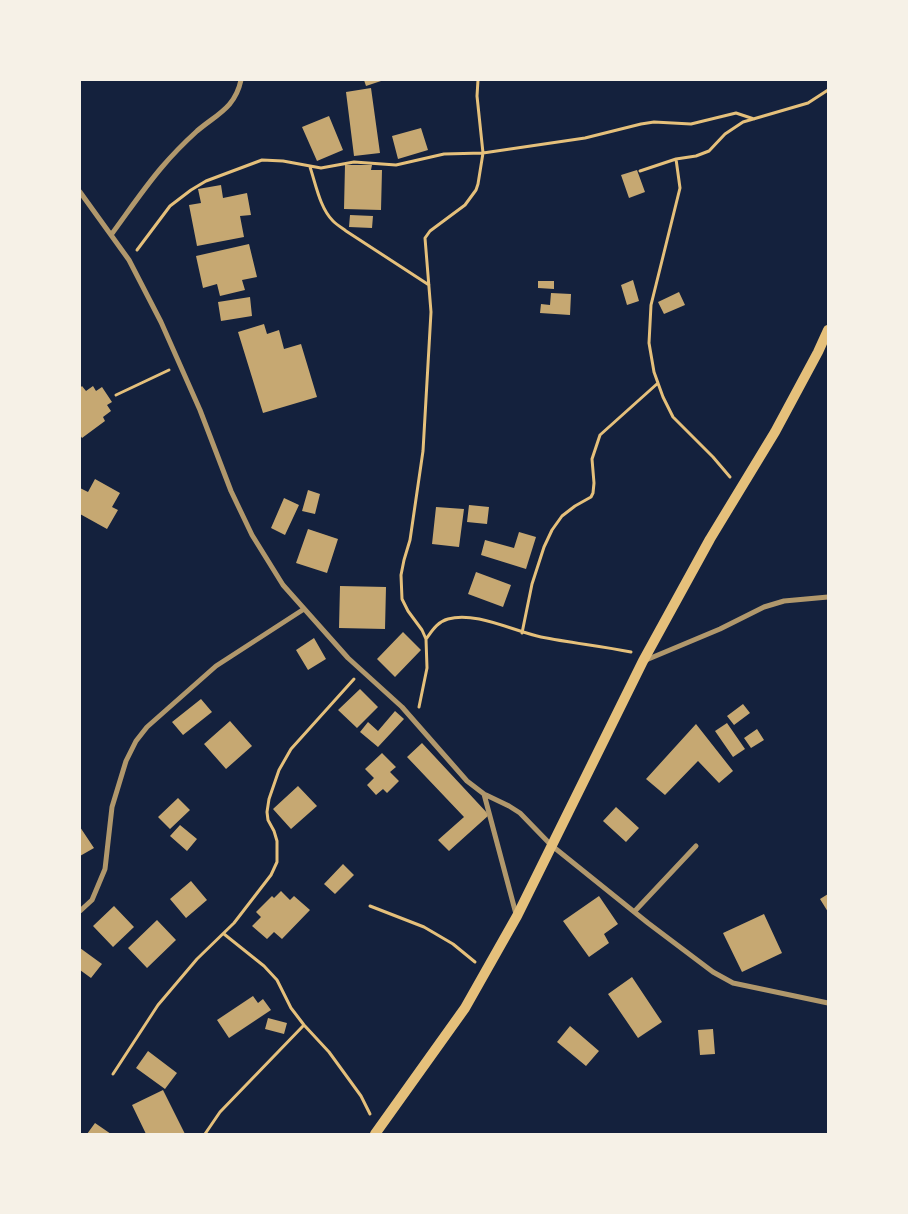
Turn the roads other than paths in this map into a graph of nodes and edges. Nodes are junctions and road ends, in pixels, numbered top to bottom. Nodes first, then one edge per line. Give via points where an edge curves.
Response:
1 (241, 80) edge
2 (80, 192) edge
3 (112, 235) junction
4 (828, 330) edge
5 (828, 597) edge
6 (304, 610) junction
7 (645, 658) junction
8 (484, 794) junction
9 (551, 845) junction
10 (696, 846) dead end
11 (80, 911) edge
12 (634, 912) junction
13 (517, 916) junction
14 (828, 1003) edge
15 (376, 1132) edge

1 - 3 street via 230,104 198,130 162,167
2 - 3 street
3 - 6 street via 129,260 161,322 252,535 276,575
4 - 7 main road via 775,432 710,539
5 - 7 street via 784,601 764,607 699,639
6 - 8 street via 361,671 402,707 456,770
6 - 11 street via 216,666 147,727 136,741 126,761 112,807 105,869 92,900
7 - 9 main road
8 - 9 street via 520,813
8 - 13 street
9 - 12 street
9 - 13 main road
10 - 12 street
12 - 14 street via 713,972 733,983
13 - 15 main road via 465,1008

